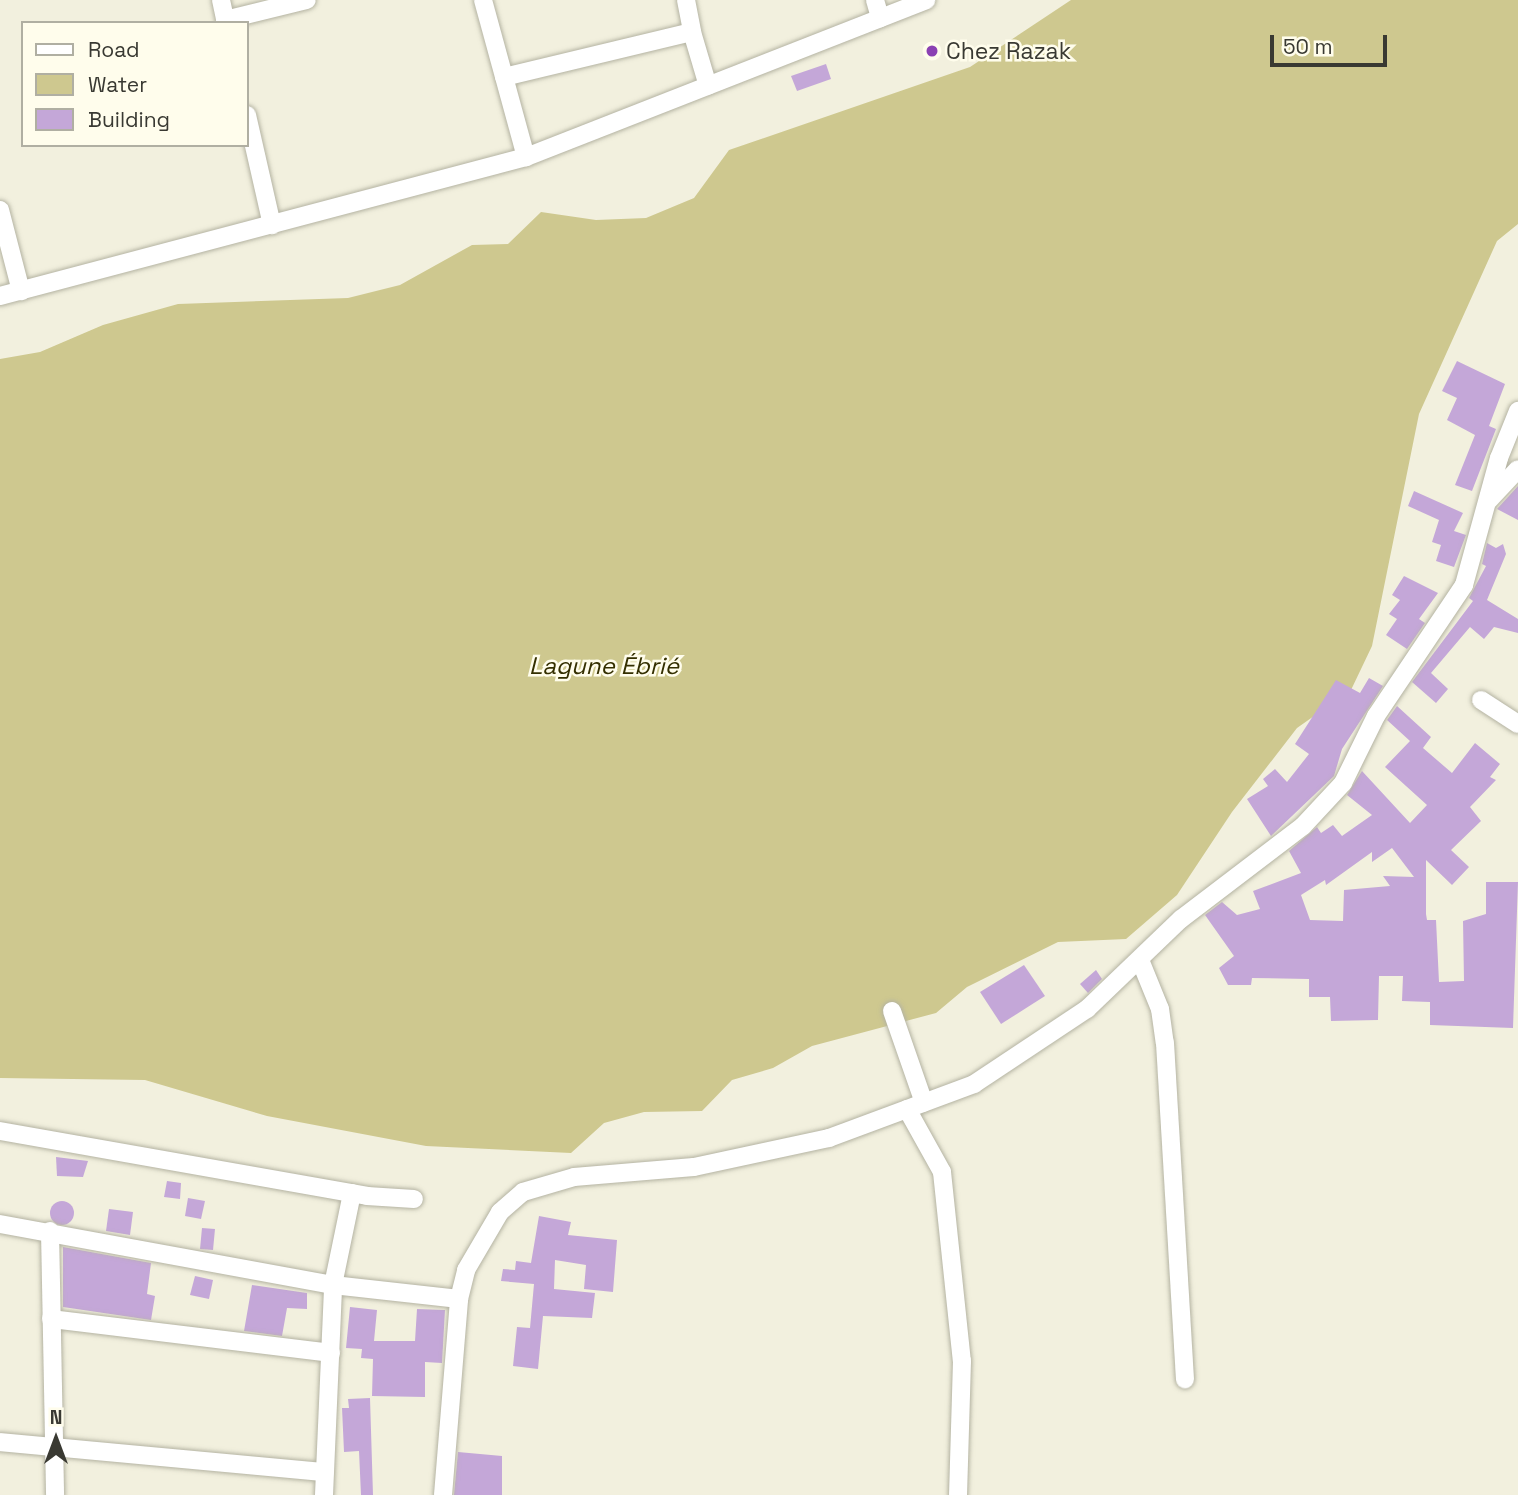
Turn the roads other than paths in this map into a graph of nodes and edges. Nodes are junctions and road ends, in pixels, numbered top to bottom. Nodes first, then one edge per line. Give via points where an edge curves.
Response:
1 (220, 0) edge
2 (307, 0) edge
3 (483, 0) edge
4 (686, 0) edge
5 (875, 0) edge
6 (926, 0) edge
7 (880, 18) junction
8 (225, 21) edge
9 (692, 32) junction
10 (504, 77) junction
11 (708, 86) junction
12 (248, 119) edge
13 (526, 157) junction
14 (0, 210) edge
15 (272, 225) junction
16 (21, 291) junction
17 (0, 296) edge
18 (1518, 411) edge
19 (1518, 469) edge
20 (1489, 500) junction
21 (1481, 700) dead end
22 (1518, 724) edge
23 (1140, 960) junction
24 (892, 1011) dead end
25 (915, 1106) junction
26 (0, 1131) edge
27 (352, 1193) junction
28 (414, 1199) dead end
29 (0, 1224) edge
30 (50, 1231) junction
31 (333, 1285) junction
32 (459, 1299) junction
33 (51, 1318) junction
34 (331, 1353) junction
35 (1185, 1379) dead end
36 (0, 1442) edge
37 (53, 1448) junction
38 (325, 1472) junction
39 (55, 1495) edge
40 (324, 1495) edge
41 (443, 1495) edge
42 (958, 1495) edge

1 - 8 street
2 - 8 street
3 - 10 street
4 - 9 street
5 - 7 street
6 - 7 street
7 - 11 street
9 - 10 street
9 - 11 street
10 - 13 street
11 - 13 street
12 - 15 street
13 - 15 street
14 - 16 street
15 - 16 street
16 - 17 street
18 - 20 street
19 - 20 street
20 - 23 street via 1464,585 1376,716 1343,783 1303,825 1181,919
21 - 22 street
23 - 25 street via 1039,1046 974,1084
23 - 35 street via 1160,1009 1165,1043
24 - 25 street
25 - 32 street via 829,1138 739,1160 592,1174 523,1192 500,1212 481,1241
25 - 42 street via 942,1172 962,1361
26 - 27 street
27 - 28 street
27 - 31 street
29 - 30 street
30 - 31 street
30 - 33 street
31 - 32 street
31 - 34 street
32 - 41 street
33 - 34 street
33 - 37 street
34 - 38 street
36 - 37 street
37 - 38 street
37 - 39 street
38 - 40 street

